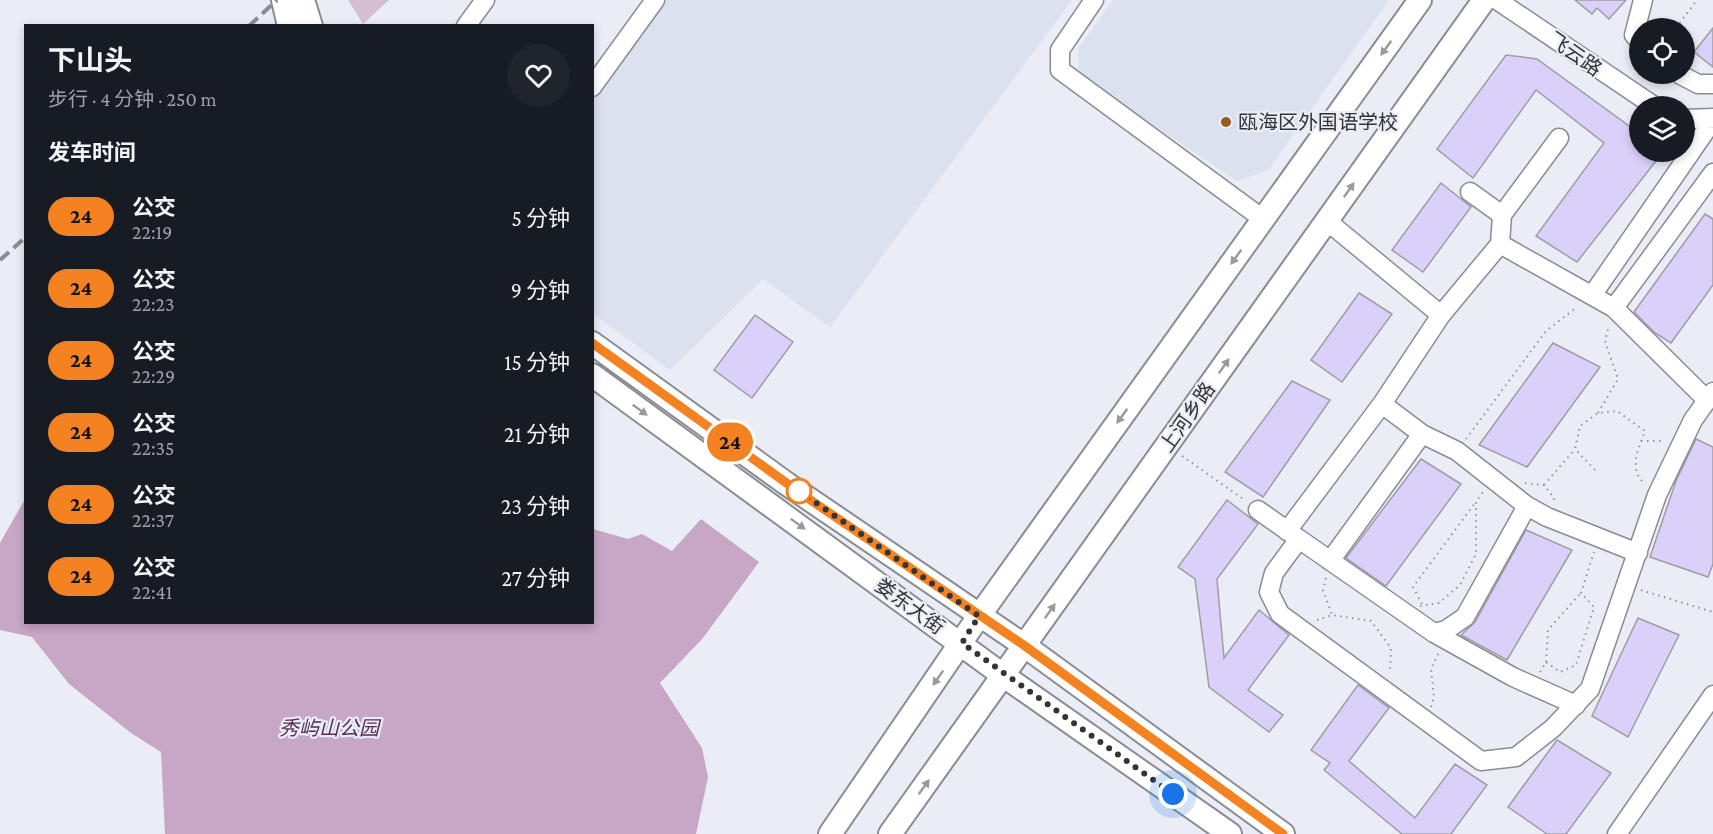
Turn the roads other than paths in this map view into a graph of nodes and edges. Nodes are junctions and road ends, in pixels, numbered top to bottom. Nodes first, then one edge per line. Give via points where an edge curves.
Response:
1 (283, 0) edge
2 (303, 0) edge
3 (484, 0) edge
4 (655, 0) edge
5 (1094, 0) edge
6 (1420, 0) edge
7 (1484, 0) edge
8 (1497, 0) edge
9 (1643, 0) edge
10 (1638, 18) edge
11 (289, 24) edge
12 (310, 24) edge
13 (467, 24) edge
14 (1695, 82) edge
15 (594, 84) edge
16 (1713, 84) edge
17 (1639, 96) edge
18 (1695, 119) edge
19 (1713, 119) edge
20 (1559, 138) dead end
21 (1713, 173) edge
22 (1470, 192) dead end
23 (1706, 197) edge
24 (1502, 215) junction
25 (1263, 219) junction
26 (1327, 221) junction
27 (1500, 244) junction
28 (1593, 294) junction
29 (1614, 308) junction
30 (1441, 315) junction
31 (594, 344) edge
32 (594, 376) edge
33 (1710, 396) edge
34 (1382, 404) junction
35 (1422, 434) junction
36 (1527, 506) junction
37 (1258, 510) road end
38 (1293, 535) junction
39 (1638, 553) junction
40 (1330, 561) junction
41 (979, 616) junction
42 (1439, 636) junction
43 (962, 643) junction
44 (1025, 646) junction
45 (1004, 676) junction
46 (1713, 695) edge
47 (1576, 705) junction
48 (830, 834) edge
49 (890, 834) edge
50 (1230, 834) edge
51 (1283, 834) edge
52 (1617, 834) edge

1 - 11 main road
2 - 12 main road
3 - 13 street
4 - 15 street
5 - 25 street via 1060,50 1060,70
6 -> 25 main road
26 -> 7 main road, 上河乡路
8 - 17 street, 飞云路
9 - 10 street
14 - 16 street
18 - 19 street
19 - 28 street
20 - 24 street
21 - 23 street
22 - 24 street
23 - 29 street
24 - 27 street
25 -> 41 main road
26 - 30 street
44 -> 26 main road, 上河乡路
27 - 28 street
27 - 30 street
28 - 29 street
29 - 33 street
30 - 34 street
31 - 41 main road, 娄东大街
32 -> 43 main road, 娄东大街
33 - 39 street via 1657,495
34 - 35 street
34 - 38 street
35 - 36 street via 1457,451
35 - 40 street
36 - 39 street
36 - 42 street via 1465,617
37 - 38 street
38 - 40 street
38 - 47 street via 1269,592 1280,614 1481,761 1516,757
39 - 47 street via 1590,689
40 - 42 street via 1417,611
41 - 43 main road
41 - 44 main road, 娄东大街
42 - 47 street
43 - 45 main road, 娄东大街
43 -> 48 main road
44 - 45 main road, 上河乡路
44 - 51 main road, 娄东大街
49 -> 45 main road, 上河乡路
45 - 50 main road, 娄东大街
46 - 52 street

